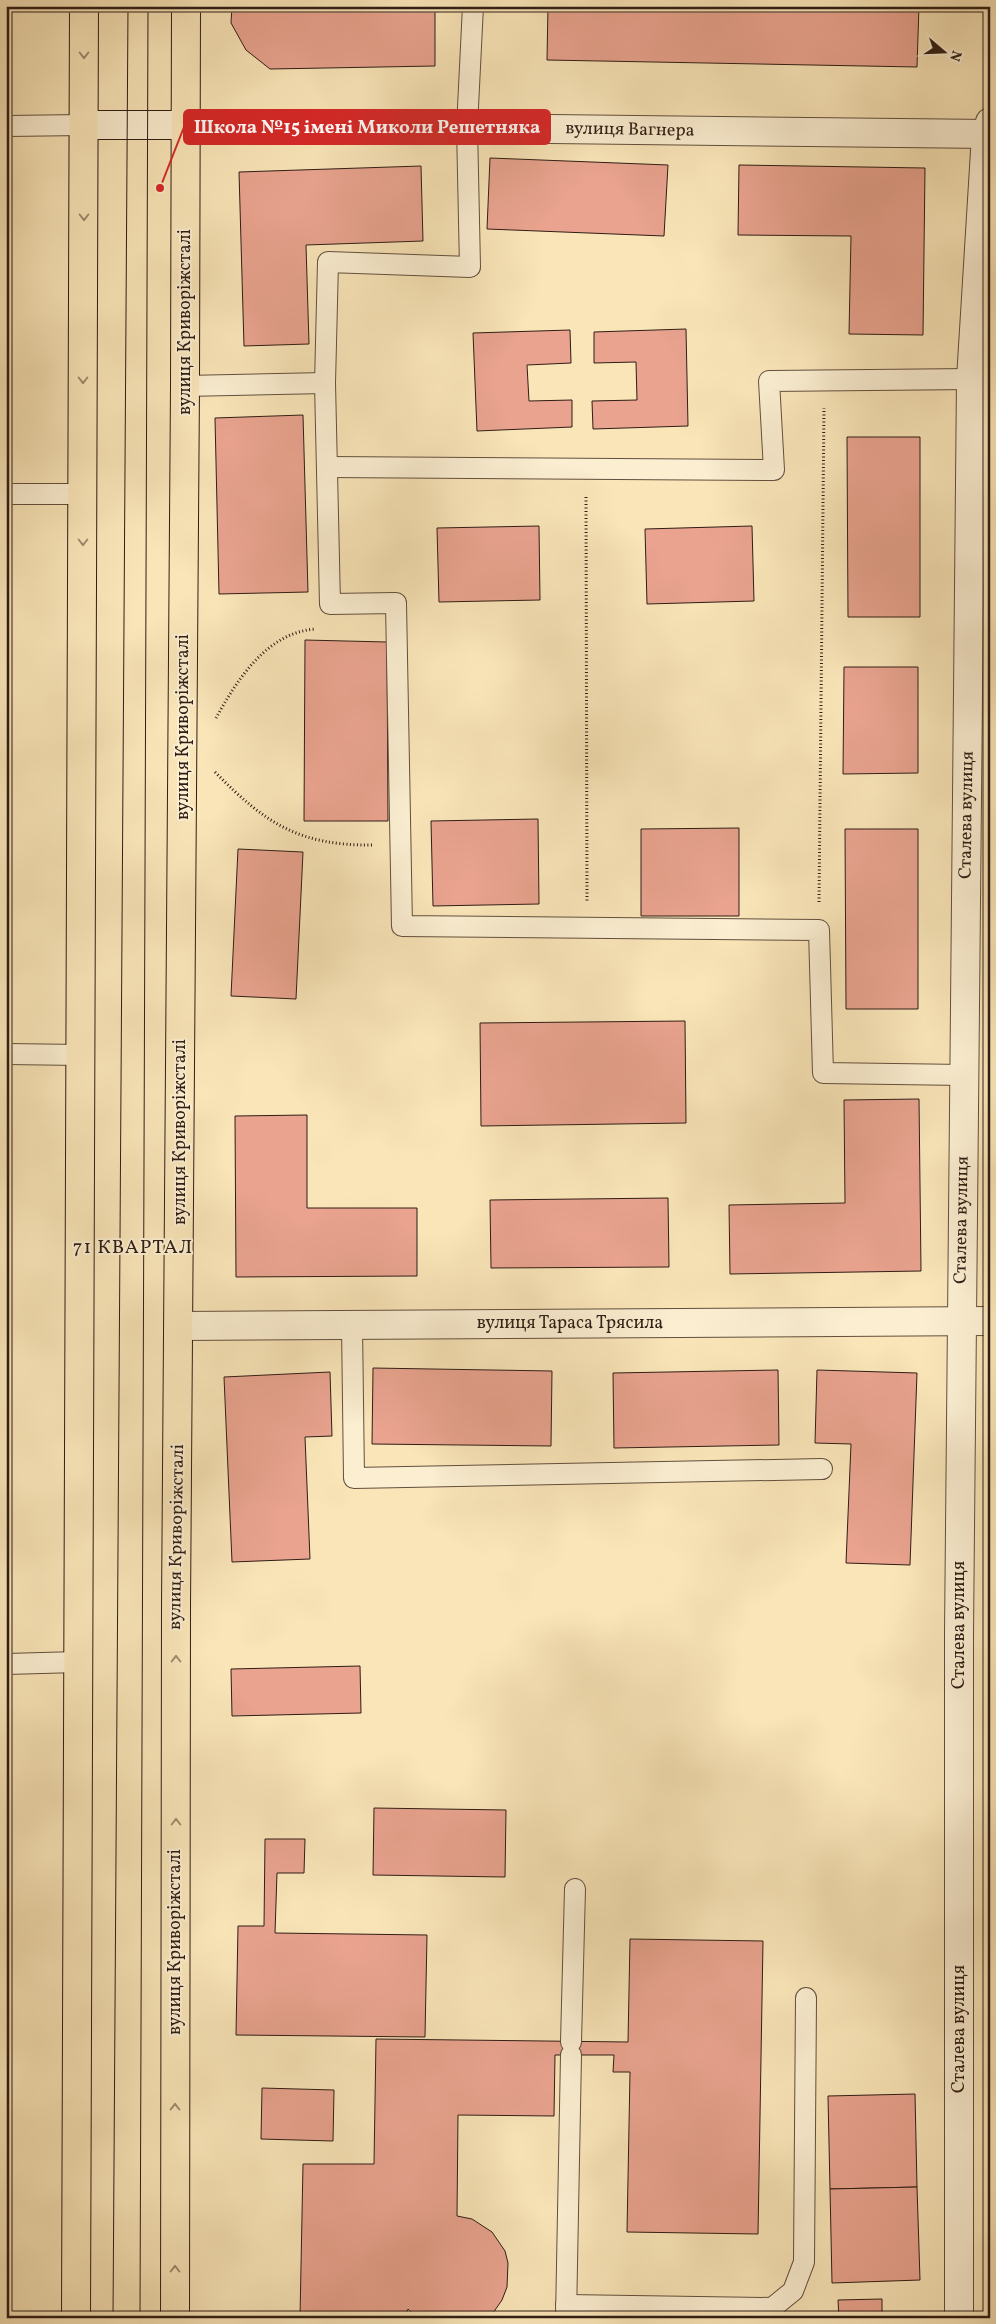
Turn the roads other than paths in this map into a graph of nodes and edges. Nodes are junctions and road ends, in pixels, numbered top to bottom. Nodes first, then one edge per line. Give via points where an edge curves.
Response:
1 (84, 6) edge
2 (186, 6) edge
3 (473, 6) edge
4 (84, 125) junction
5 (185, 125) junction
6 (6, 126) edge
7 (467, 127) junction
8 (988, 131) edge
9 (971, 379) junction
10 (325, 384) junction
11 (185, 386) junction
12 (327, 468) junction
13 (6, 494) edge
14 (83, 494) junction
15 (6, 1054) edge
16 (81, 1055) junction
17 (964, 1074) junction
18 (961, 1321) junction
19 (990, 1321) edge
20 (352, 1325) junction
21 (179, 1326) junction
22 (822, 1469) dead end
23 (78, 1662) junction
24 (6, 1664) edge
25 (575, 1889) dead end
26 (806, 1998) dead end
27 (566, 2311) edge
28 (76, 2318) edge
29 (175, 2318) edge
30 (959, 2318) edge

1 -> 4 main road
2 - 5 main road, вулиця Криворіжсталі
3 - 7 lane
4 - 5 street
4 - 6 lane
4 -> 14 main road
5 - 7 street, вулиця Вагнера
5 - 11 main road, вулиця Криворіжсталі
7 - 8 street, вулиця Вагнера
7 - 10 lane via 470,267 328,262
8 - 9 street, Сталева вулиця
9 - 12 lane via 769,381 774,470
9 - 17 street, Сталева вулиця
10 - 11 lane
10 - 12 lane
11 - 21 main road, вулиця Криворіжсталі
12 - 17 lane via 330,604 396,603 402,926 819,930 823,1073
13 - 14 lane
14 -> 16 main road
15 - 16 lane
16 - 23 main road
17 - 18 street, Сталева вулиця
18 - 19 street, вулиця Тараса Трясила
18 - 20 street, вулиця Тараса Трясила
18 - 30 street, Сталева вулиця
20 - 21 street, вулиця Тараса Трясила
20 - 22 lane via 354,1478
29 -> 21 main road, вулиця Криворіжсталі
23 - 24 lane
23 - 28 main road
25 - 27 lane
26 - 27 lane via 804,2262 793,2292 772,2308

